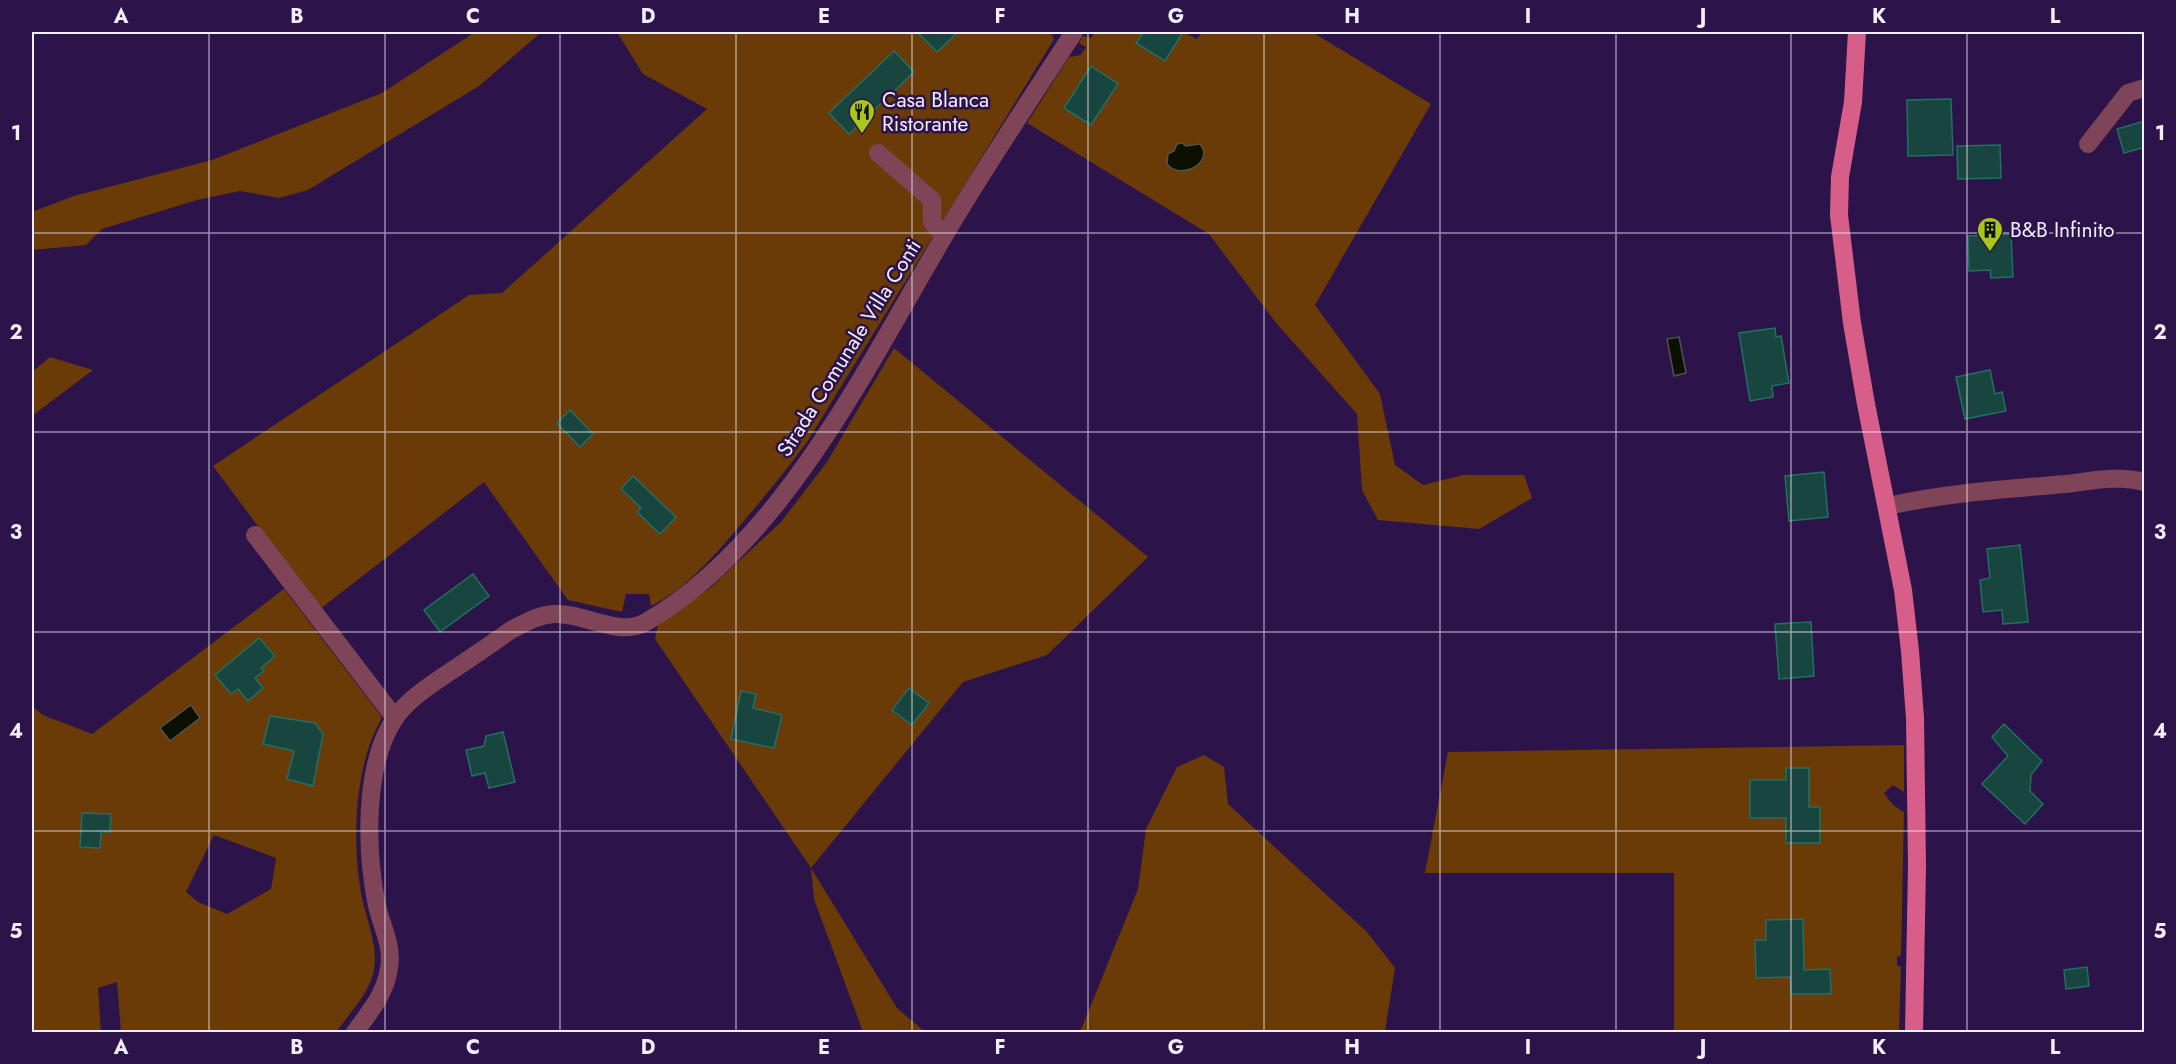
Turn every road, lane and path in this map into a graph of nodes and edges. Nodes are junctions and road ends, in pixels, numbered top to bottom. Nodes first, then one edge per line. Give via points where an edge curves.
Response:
1 (1074, 32) edge
2 (1857, 32) edge
3 (2145, 88) edge
4 (2088, 144) dead end
5 (878, 153) dead end
6 (944, 236) junction
7 (2145, 482) edge
8 (1888, 506) junction
9 (255, 535) dead end
10 (395, 718) junction
11 (356, 1032) edge
12 (1914, 1032) edge

1 - 6 street, Strada Comunale Villa Conti
2 - 8 main road via 1839,215 1862,381
3 - 4 street via 2128,93
5 - 6 street via 932,200 932,222
6 - 10 street, Strada Comunale Villa Conti via 828,433 741,544 700,582 640,625 621,627 553,614 528,621 417,694
7 - 8 street via 2124,479 2005,489
8 - 12 main road via 1904,590 1915,718
9 - 10 street
10 - 11 street, Strada Comunale Villa Conti via 380,752 369,826 370,868 389,944 389,970 379,998

